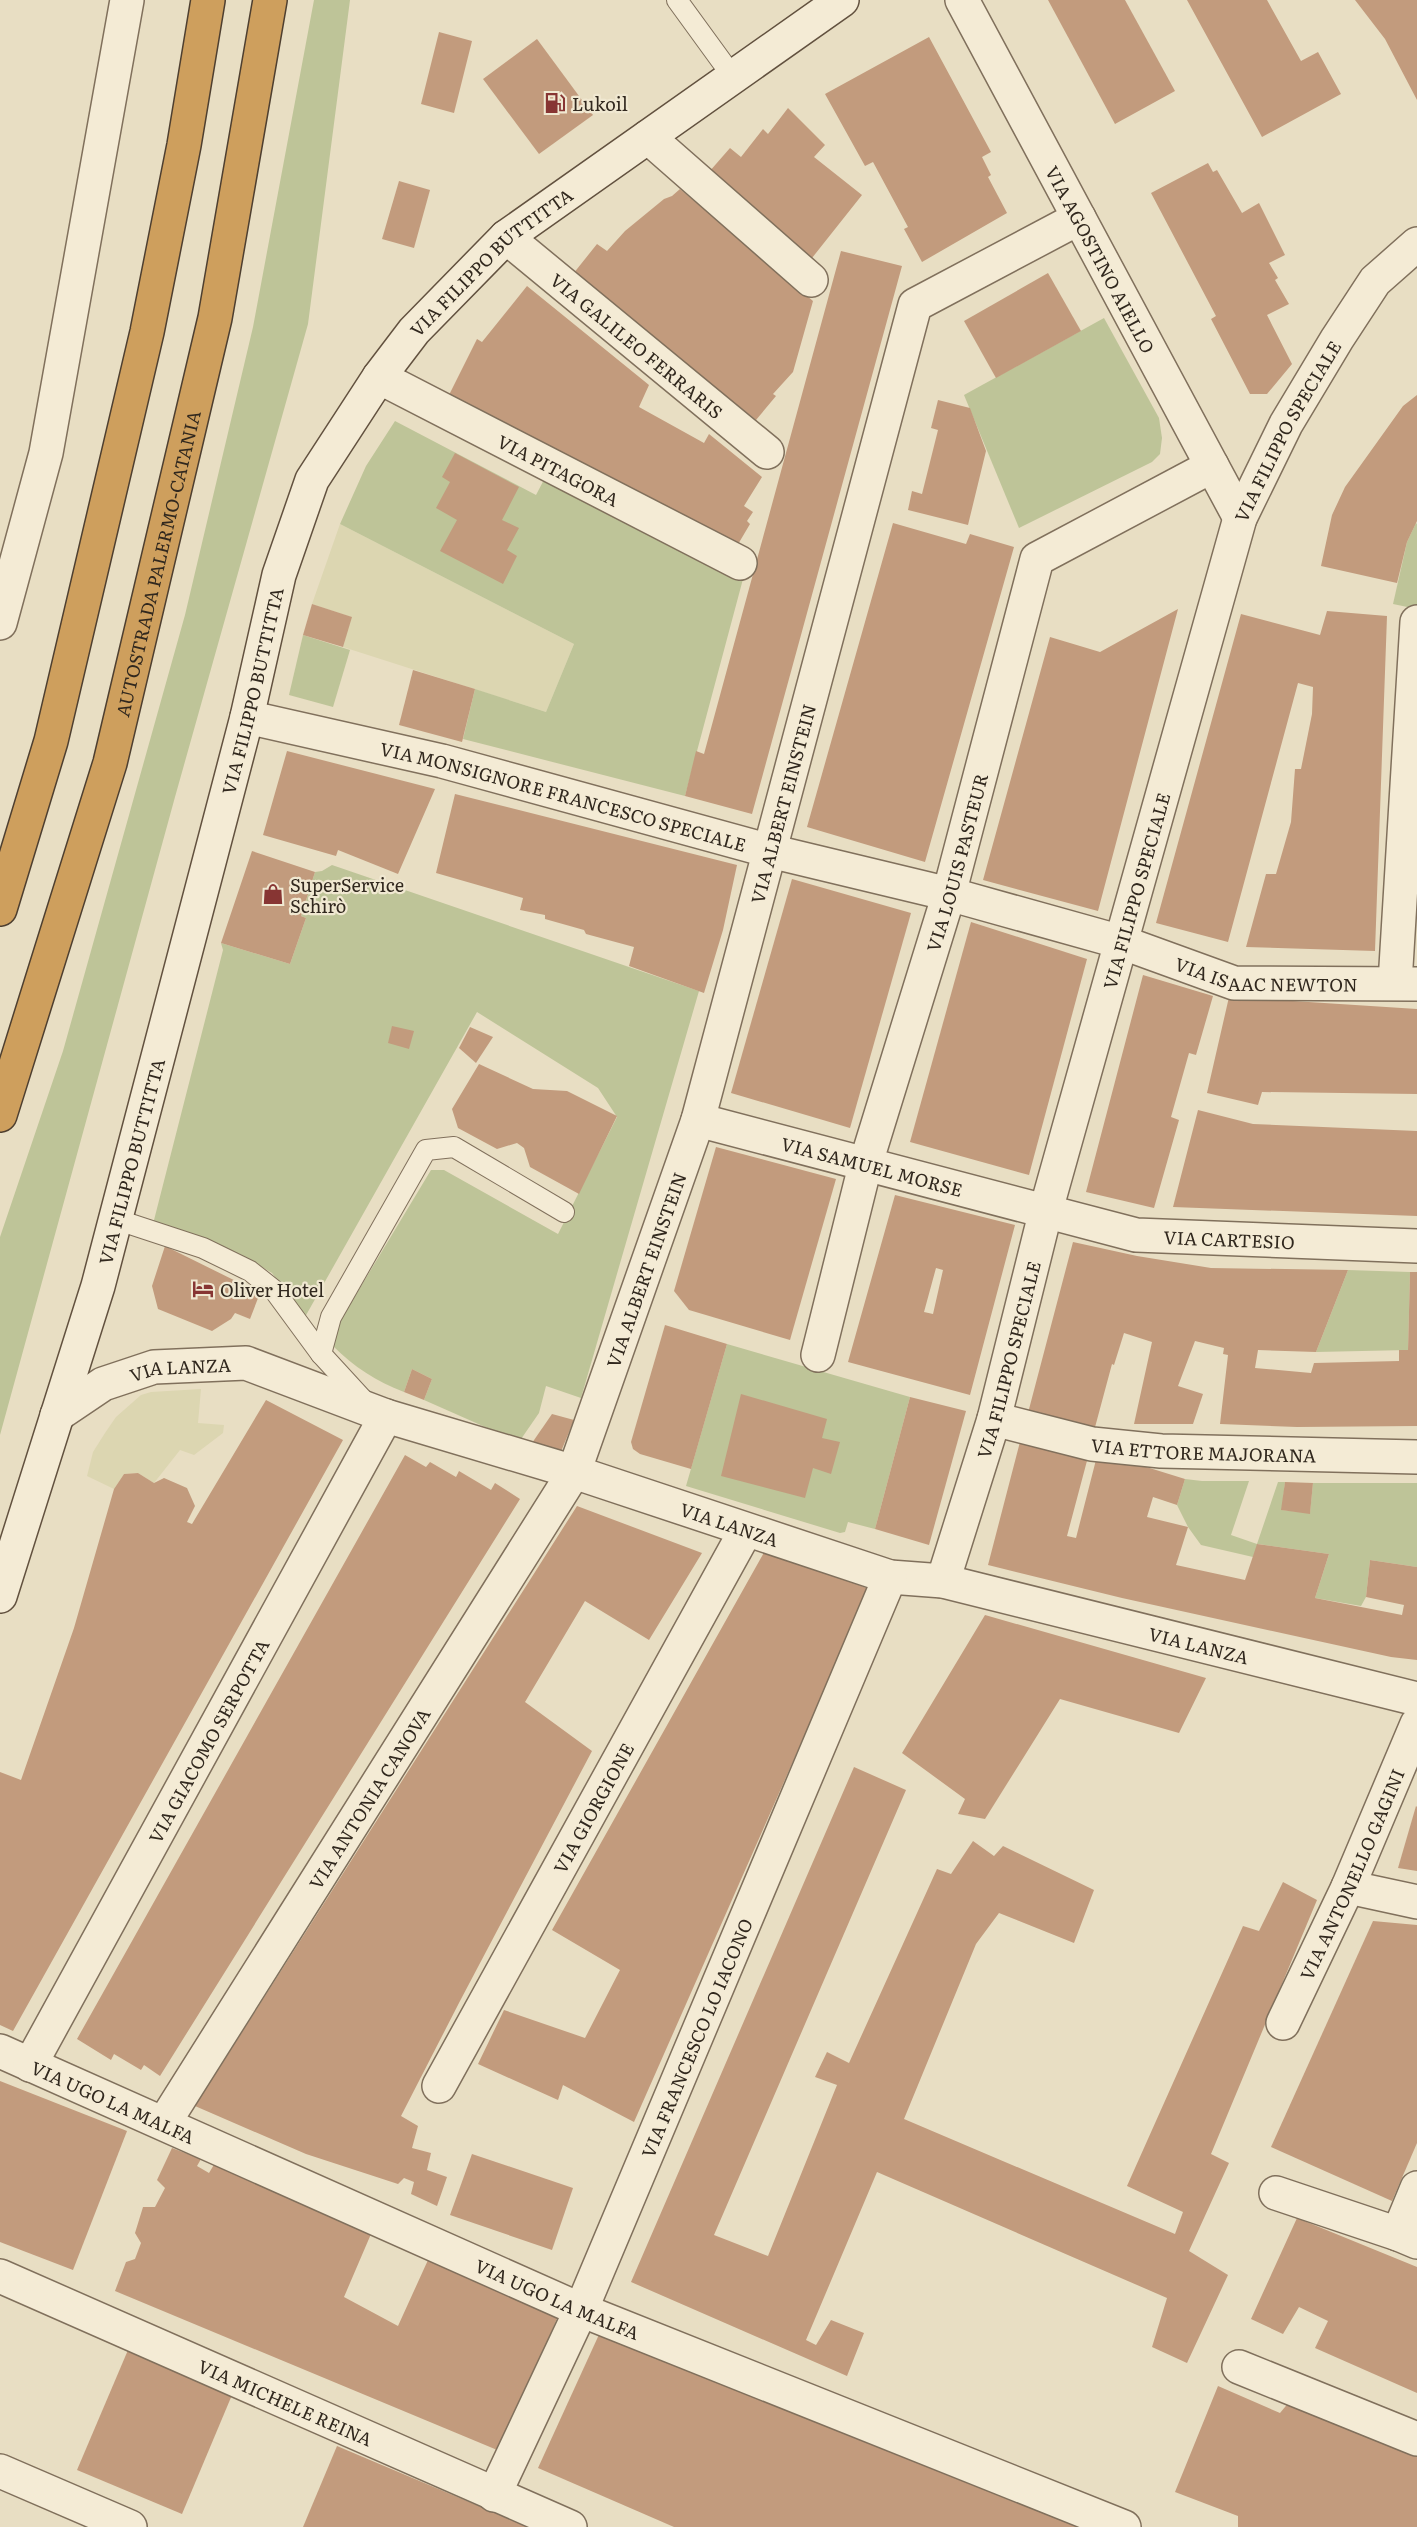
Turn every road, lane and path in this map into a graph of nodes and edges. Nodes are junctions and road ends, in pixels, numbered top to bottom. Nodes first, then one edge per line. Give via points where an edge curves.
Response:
1 (127, 0) edge
2 (208, 0) edge
3 (270, 0) edge
4 (677, 0) edge
5 (842, 0) edge
6 (962, 0) edge
7 (733, 77) junction
8 (648, 137) junction
9 (1079, 218) junction
10 (507, 237) junction
11 (1417, 244) edge
12 (811, 280) dead end
13 (379, 376) junction
14 (767, 452) dead end
15 (1212, 466) junction
16 (1240, 518) junction
17 (740, 563) dead end
18 (1417, 622) edge
19 (0, 623) edge
20 (247, 717) junction
21 (770, 851) junction
22 (949, 894) junction
23 (0, 909) edge
24 (1121, 942) junction
25 (1406, 984) edge
26 (0, 1115) edge
27 (698, 1120) junction
28 (865, 1166) junction
29 (1046, 1210) junction
30 (564, 1212) dead end
31 (115, 1219) junction
32 (1417, 1246) edge
33 (321, 1354) junction
34 (818, 1356) dead end
35 (379, 1413) junction
36 (57, 1415) junction
37 (994, 1419) junction
38 (1417, 1457) edge
39 (574, 1472) junction
40 (746, 1530) junction
41 (890, 1577) junction
42 (943, 1581) junction
43 (0, 1596) edge
44 (1417, 1699) edge
45 (1417, 1724) edge
46 (1348, 1887) junction
47 (1417, 1902) edge
48 (1283, 2023) dead end
49 (0, 2051) edge
50 (30, 2065) junction
51 (439, 2086) dead end
52 (164, 2123) junction
53 (1417, 2188) edge
54 (1276, 2193) dead end
55 (1408, 2238) edge
56 (0, 2276) edge
57 (581, 2310) junction
58 (1239, 2367) dead end
59 (1417, 2439) edge
60 (0, 2471) edge
61 (494, 2495) junction
62 (130, 2527) edge
63 (570, 2527) edge
64 (1124, 2527) edge

1 - 19 street via 46,453
2 - 23 highway via 147,332 51,741
3 - 26 highway, AUTOSTRADA PALERMO-CATANIA via 215,318 110,763
4 - 7 lane
5 - 7 street, VIA FILIPPO BUTTITTA
6 - 9 street, VIA AGOSTINO AIELLO
7 - 8 street, VIA FILIPPO BUTTITTA
8 - 10 street, VIA FILIPPO BUTTITTA
8 - 12 street
9 - 15 street, VIA AGOSTINO AIELLO
9 - 21 street, VIA ALBERT EINSTEIN via 915,305
10 - 13 street, VIA FILIPPO BUTTITTA via 414,331
10 - 14 street, VIA GALILEO FERRARIS
11 - 16 street, VIA FILIPPO SPECIALE via 1375,281 1337,339 1286,424
13 - 17 street, VIA PITAGORA
13 - 20 street, VIA FILIPPO BUTTITTA via 312,480 279,574
15 - 16 street, VIA AGOSTINO AIELLO
15 - 22 street, VIA LOUIS PASTEUR via 1037,559
16 - 24 street, VIA FILIPPO SPECIALE
18 - 25 street
20 - 21 street, VIA MONSIGNORE FRANCESCO SPECIALE via 442,761
20 - 31 street, VIA FILIPPO BUTTITTA
21 - 22 street, VIA MONSIGNORE FRANCESCO SPECIALE
21 - 27 street, VIA ALBERT EINSTEIN
22 - 24 street, VIA MONSIGNORE FRANCESCO SPECIALE
22 - 28 street, VIA LOUIS PASTEUR
24 - 25 street, VIA ISAAC NEWTON via 1234,983
24 - 29 street, VIA FILIPPO SPECIALE
27 - 28 street, VIA SAMUEL MORSE
27 - 39 street, VIA ALBERT EINSTEIN
28 - 29 street, VIA SAMUEL MORSE
28 - 34 street, VIA LOUIS PASTEUR
29 - 32 street, VIA CARTESIO via 1136,1235
29 - 37 street, VIA FILIPPO SPECIALE
30 - 33 lane via 454,1147 426,1150 331,1317
31 - 33 lane via 203,1248 250,1271 274,1290
31 - 36 street, VIA FILIPPO BUTTITTA
33 - 35 lane
35 - 36 street, VIA LANZA via 246,1363 154,1367 104,1384
35 - 39 street, VIA LANZA
35 - 50 street, VIA GIACOMO SERPOTTA
36 - 43 street, VIA FILIPPO BUTTITTA
37 - 38 street, VIA ETTORE MAJORANA via 1092,1444 1161,1451
37 - 42 street, VIA FILIPPO SPECIALE
39 - 40 street, VIA LANZA
39 - 52 street, VIA ANTONIA CANOVA
40 - 41 street, VIA LANZA
40 - 51 street, VIA GIORGIONE
41 - 42 street, VIA LANZA
41 - 57 street, VIA FRANCESCO LO IACONO
42 - 44 street, VIA LANZA
45 - 46 street, VIA ANTONELLO GAGINI
46 - 47 street
46 - 48 street, VIA ANTONELLO GAGINI
49 - 50 street, VIA UGO LA MALFA
50 - 52 street, VIA UGO LA MALFA
52 - 57 street, VIA UGO LA MALFA
53 - 55 street
54 - 55 street
56 - 61 street, VIA MICHELE REINA
57 - 61 street, VIA FRANCESCO LO IACONO
57 - 64 street, VIA UGO LA MALFA
58 - 59 street
60 - 62 street
61 - 63 street, VIA MICHELE REINA

